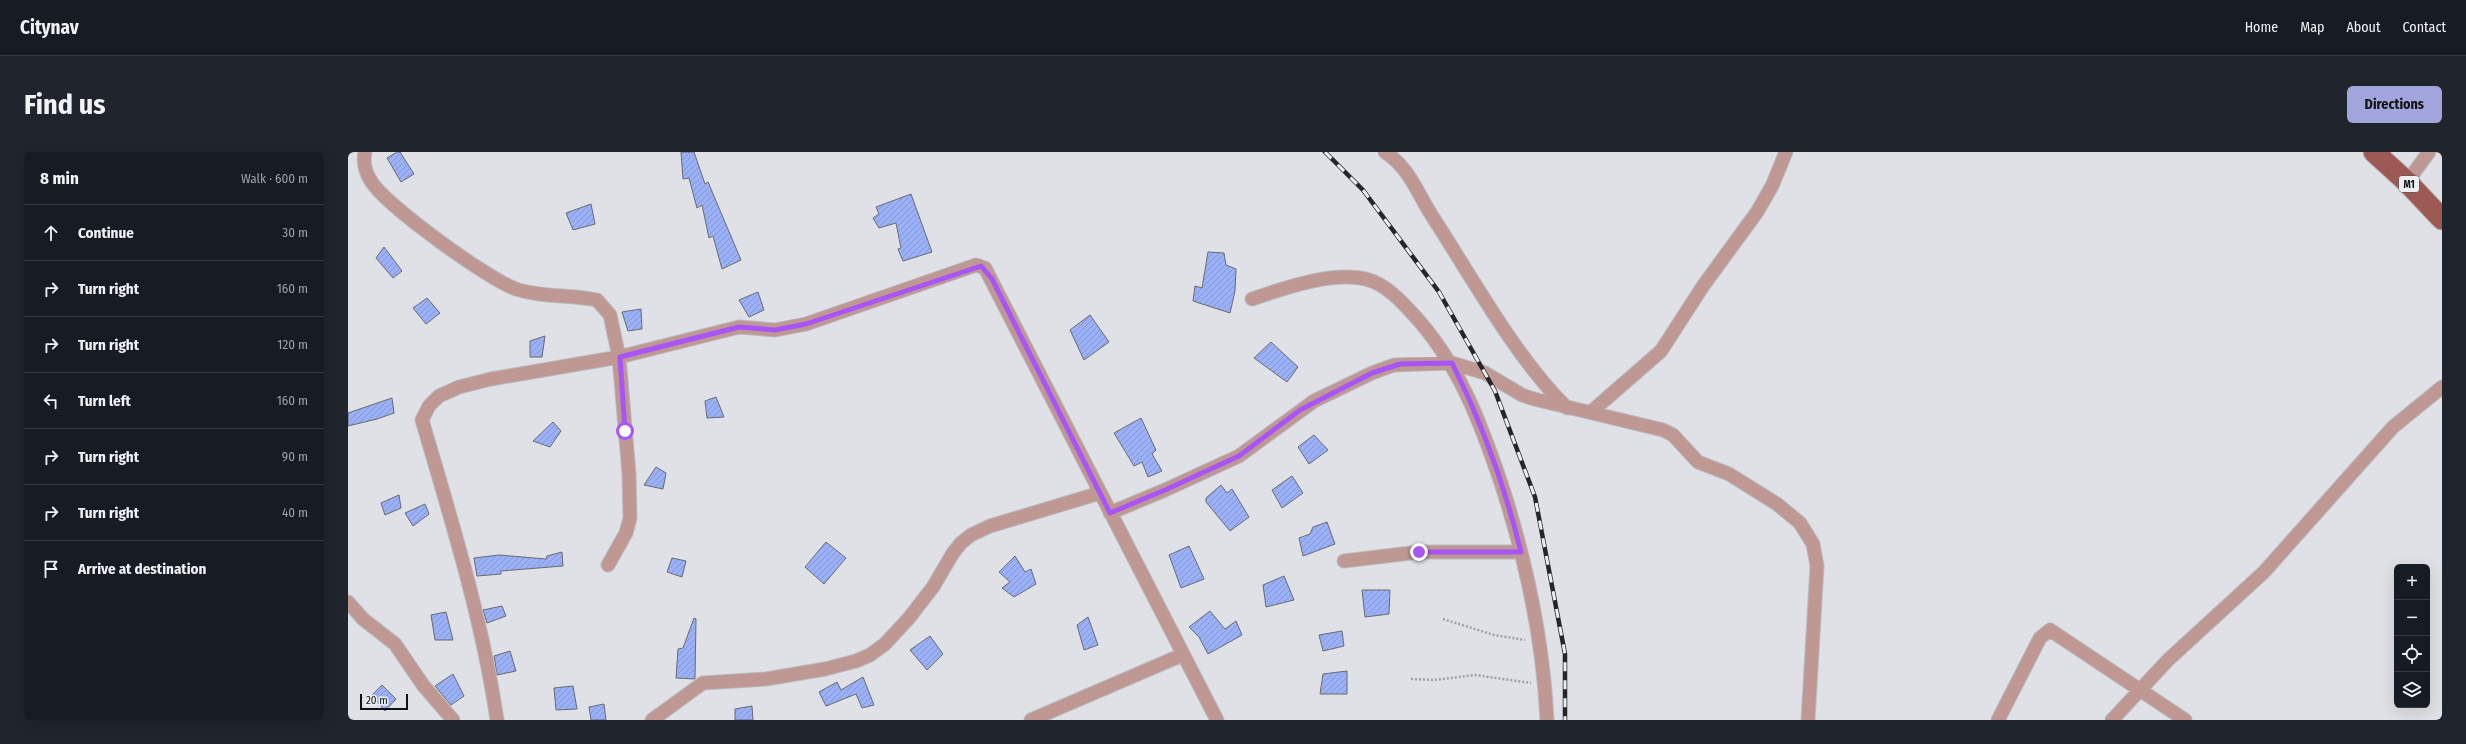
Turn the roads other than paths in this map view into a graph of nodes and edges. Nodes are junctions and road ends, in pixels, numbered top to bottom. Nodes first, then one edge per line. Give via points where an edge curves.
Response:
1 (365, 152) edge
2 (1385, 152) edge
3 (1786, 152) edge
4 (2374, 152) edge
5 (2429, 152) edge
6 (2407, 182) junction
7 (2442, 219) edge
8 (1252, 299) dead end
9 (620, 357) junction
10 (1452, 363) junction
11 (2442, 387) edge
12 (1567, 408) junction
13 (1591, 412) junction
14 (1100, 493) junction
15 (1110, 513) junction
16 (1521, 552) junction
17 (1344, 561) dead end
18 (608, 565) dead end
19 (348, 602) edge
20 (1182, 655) junction
21 (2141, 689) junction
22 (453, 720) edge
23 (497, 720) edge
24 (652, 720) edge
25 (1031, 720) edge
26 (1217, 720) edge
27 (1547, 720) edge
28 (1808, 720) edge
29 (1998, 720) edge
30 (2112, 720) edge
31 (2185, 720) edge

1 - 9 street via 365,170 378,191 486,274 530,293 597,300 610,315
2 - 12 street via 1405,168 1421,200 1526,359
3 - 13 street via 1772,186 1756,212 1703,286 1661,351
4 - 6 main road, M1
5 - 6 street
6 - 7 main road, M1
8 - 10 street via 1315,281 1351,277 1368,280 1386,289 1406,306
9 - 14 street via 739,327 775,330 806,324 981,266 992,279
9 - 18 street via 630,474 630,518 626,533
9 - 23 street via 491,379 459,387 439,396 429,406 422,420 468,579 489,667
10 - 12 street via 1485,373 1522,395
10 - 15 street via 1400,364 1372,373 1304,407 1239,456
10 - 16 street via 1475,409
11 - 21 street via 2393,427 2264,572 2184,645
12 - 13 street
13 - 28 street via 1663,430 1673,435 1698,462 1729,474 1777,504 1800,523 1813,544 1817,566
14 - 15 street
14 - 24 street via 990,526 971,535 953,553 933,587 909,618 870,655 825,669 766,679 703,683
15 - 20 street
16 - 17 street via 1419,552
16 - 27 street via 1531,589 1545,684
19 - 22 street via 363,619 395,644 423,685
20 - 25 street
20 - 26 street
21 - 29 street via 2050,630 2040,638
21 - 30 street
21 - 31 street

